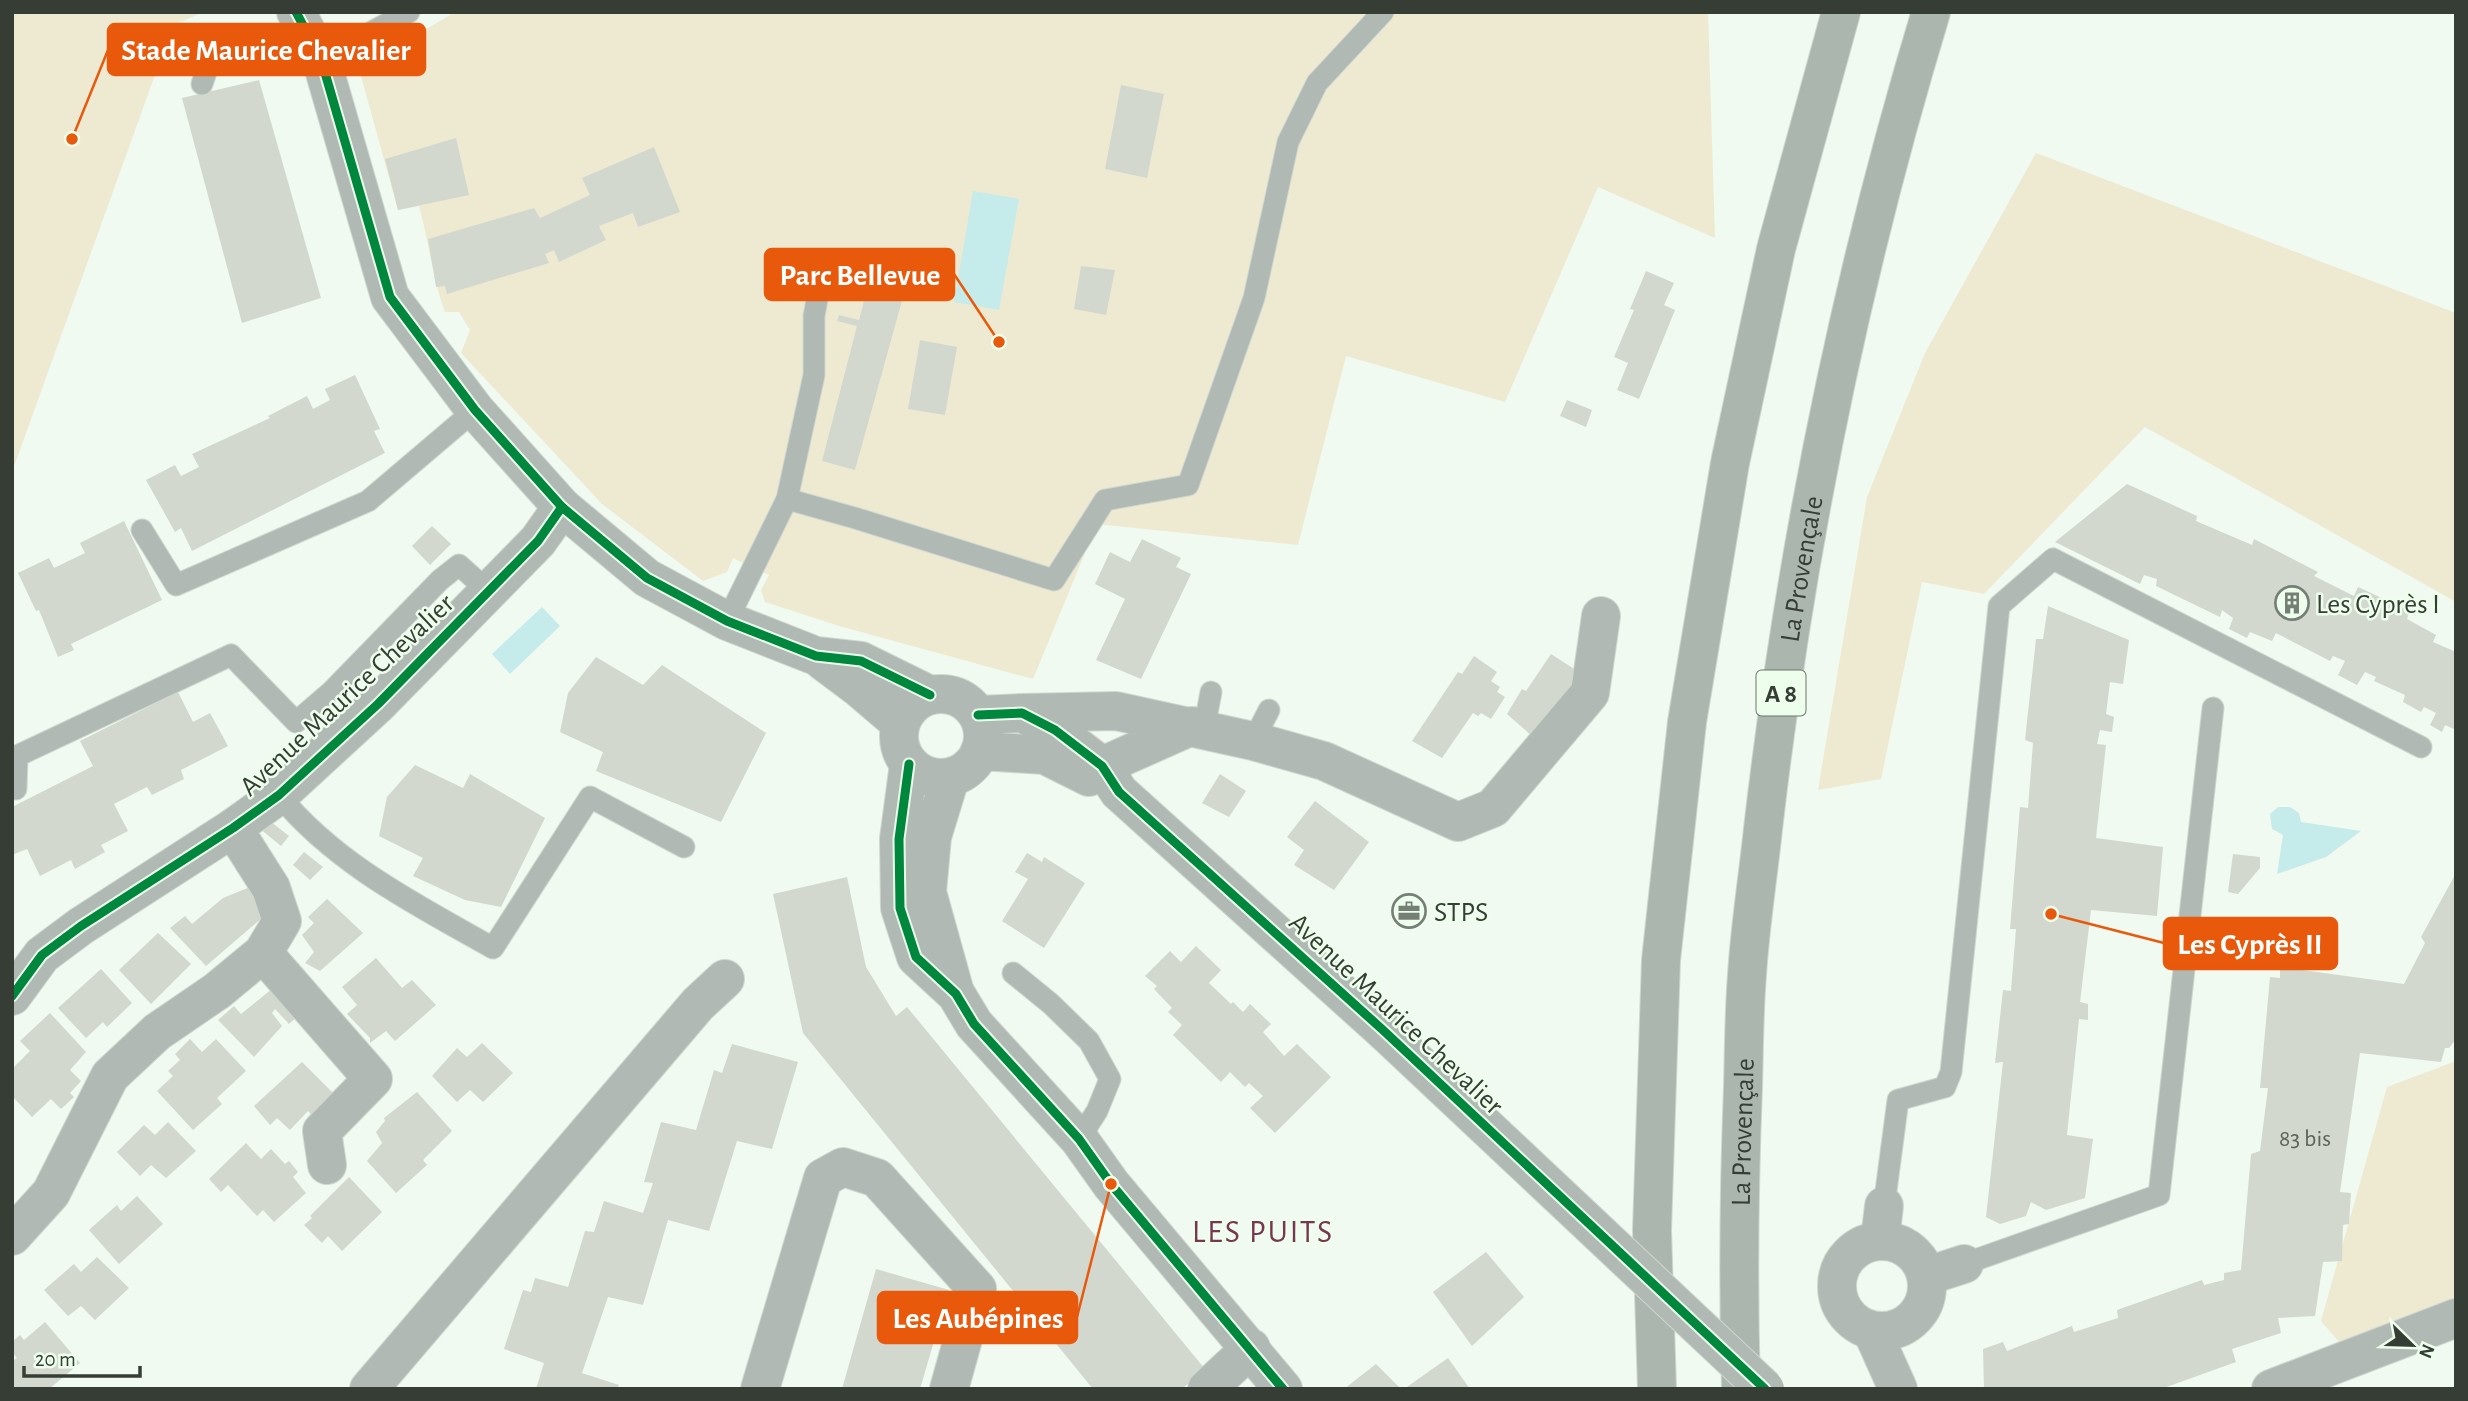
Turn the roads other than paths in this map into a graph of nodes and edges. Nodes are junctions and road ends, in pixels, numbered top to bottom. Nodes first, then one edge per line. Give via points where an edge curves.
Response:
1 (410, 12) edge
2 (1383, 12) edge
3 (1841, 12) edge
4 (1931, 12) edge
5 (309, 36) edge
6 (202, 84) dead end
7 (823, 267) dead end
8 (475, 410) junction
9 (788, 499) junction
10 (562, 507) junction
11 (142, 530) dead end
12 (487, 590) junction
13 (1601, 616) dead end
14 (727, 621) junction
15 (816, 656) junction
16 (1211, 692) dead end
17 (930, 695) junction
18 (2213, 708) dead end
19 (1022, 713) junction
20 (900, 723) junction
21 (1198, 728) junction
22 (979, 733) junction
23 (2421, 747) dead end
24 (909, 764) junction
25 (950, 778) junction
26 (1111, 779) junction
27 (16, 789) dead end
28 (279, 795) junction
29 (233, 828) junction
30 (684, 847) dead end
31 (263, 953) junction
32 (1013, 973) dead end
33 (725, 979) dead end
34 (956, 994) junction
35 (12, 996) edge
36 (1079, 1139) junction
37 (327, 1165) dead end
38 (1882, 1223) junction
39 (12, 1236) edge
40 (1964, 1264) joint
41 (1927, 1276) junction
42 (2456, 1318) edge
43 (1872, 1331) junction
44 (1251, 1348) junction
45 (376, 1386) edge
46 (760, 1389) edge
47 (949, 1389) edge
48 (1207, 1389) edge
49 (1283, 1389) edge
50 (1657, 1389) edge
51 (1741, 1389) edge
52 (1765, 1389) edge
53 (1898, 1389) edge
54 (2271, 1389) edge

1 - 5 lane
2 - 9 lane via 1317,83 1288,142 1254,298 1188,485 1105,500 1054,580
3 - 50 highway via 1767,289 1730,463 1687,722 1661,960 1652,1230
4 - 51 highway, La Provençale / A 8 via 1872,223 1830,401 1772,748 1747,975 1738,1287
5 - 6 lane via 276,49 211,57
5 - 8 street via 390,297
7 - 9 lane via 814,316 814,375
8 - 10 street
8 - 11 lane via 368,501 177,585
9 - 14 lane
10 - 12 street, Avenue Maurice Chevalier via 538,541
10 - 14 street via 647,578
12 - 27 lane via 459,565 296,722 231,655 17,755
12 - 28 street, Avenue Maurice Chevalier via 378,704
13 - 21 street, Avenue Maurice Chevalier via 1590,693 1493,808 1458,822 1324,761 1261,725
14 - 15 street
15 - 17 street via 861,661
15 - 20 street
16 - 21 lane
17 - 20 street via 906,710
17 - 22 street via 957,696 969,704
18 - 40 lane via 2160,1195
19 - 21 street, Avenue Maurice Chevalier via 1116,711
19 - 22 street, Avenue Maurice Chevalier
19 - 26 street, Avenue Maurice Chevalier via 1055,730
20 - 24 street via 901,752
21 - 26 street
22 - 25 street via 973,763
22 - 26 street, Avenue Maurice Chevalier
23 - 38 lane via 2053,559 1998,606 1951,1072 1945,1087 1898,1100
24 - 25 street via 927,777
24 - 34 street via 899,839 900,908 916,957
25 - 34 street via 932,837 927,892
26 - 52 street, Avenue Maurice Chevalier, bridge
28 - 29 street, Avenue Maurice Chevalier
28 - 30 lane via 298,818 373,879 493,948 590,797
29 - 31 street via 271,888 282,921
29 - 35 street, Avenue Maurice Chevalier via 42,955
31 - 37 street via 373,1079 321,1131
31 - 39 street via 157,1032 110,1076 51,1192
32 - 36 lane via 1089,1041 1110,1079
33 - 45 street via 698,1004
34 - 36 street via 974,1024
36 - 44 street via 1111,1184
38 - 41 street via 1892,1241 1905,1246 1923,1264
38 - 43 street via 1866,1244 1849,1256 1836,1289 1848,1316
40 - 41 street
41 - 43 street via 1928,1292 1914,1319 1887,1332
42 - 54 street
43 - 53 street
44 - 48 street
44 - 49 street
46 - 47 street via 823,1178 843,1167 877,1178 977,1289

